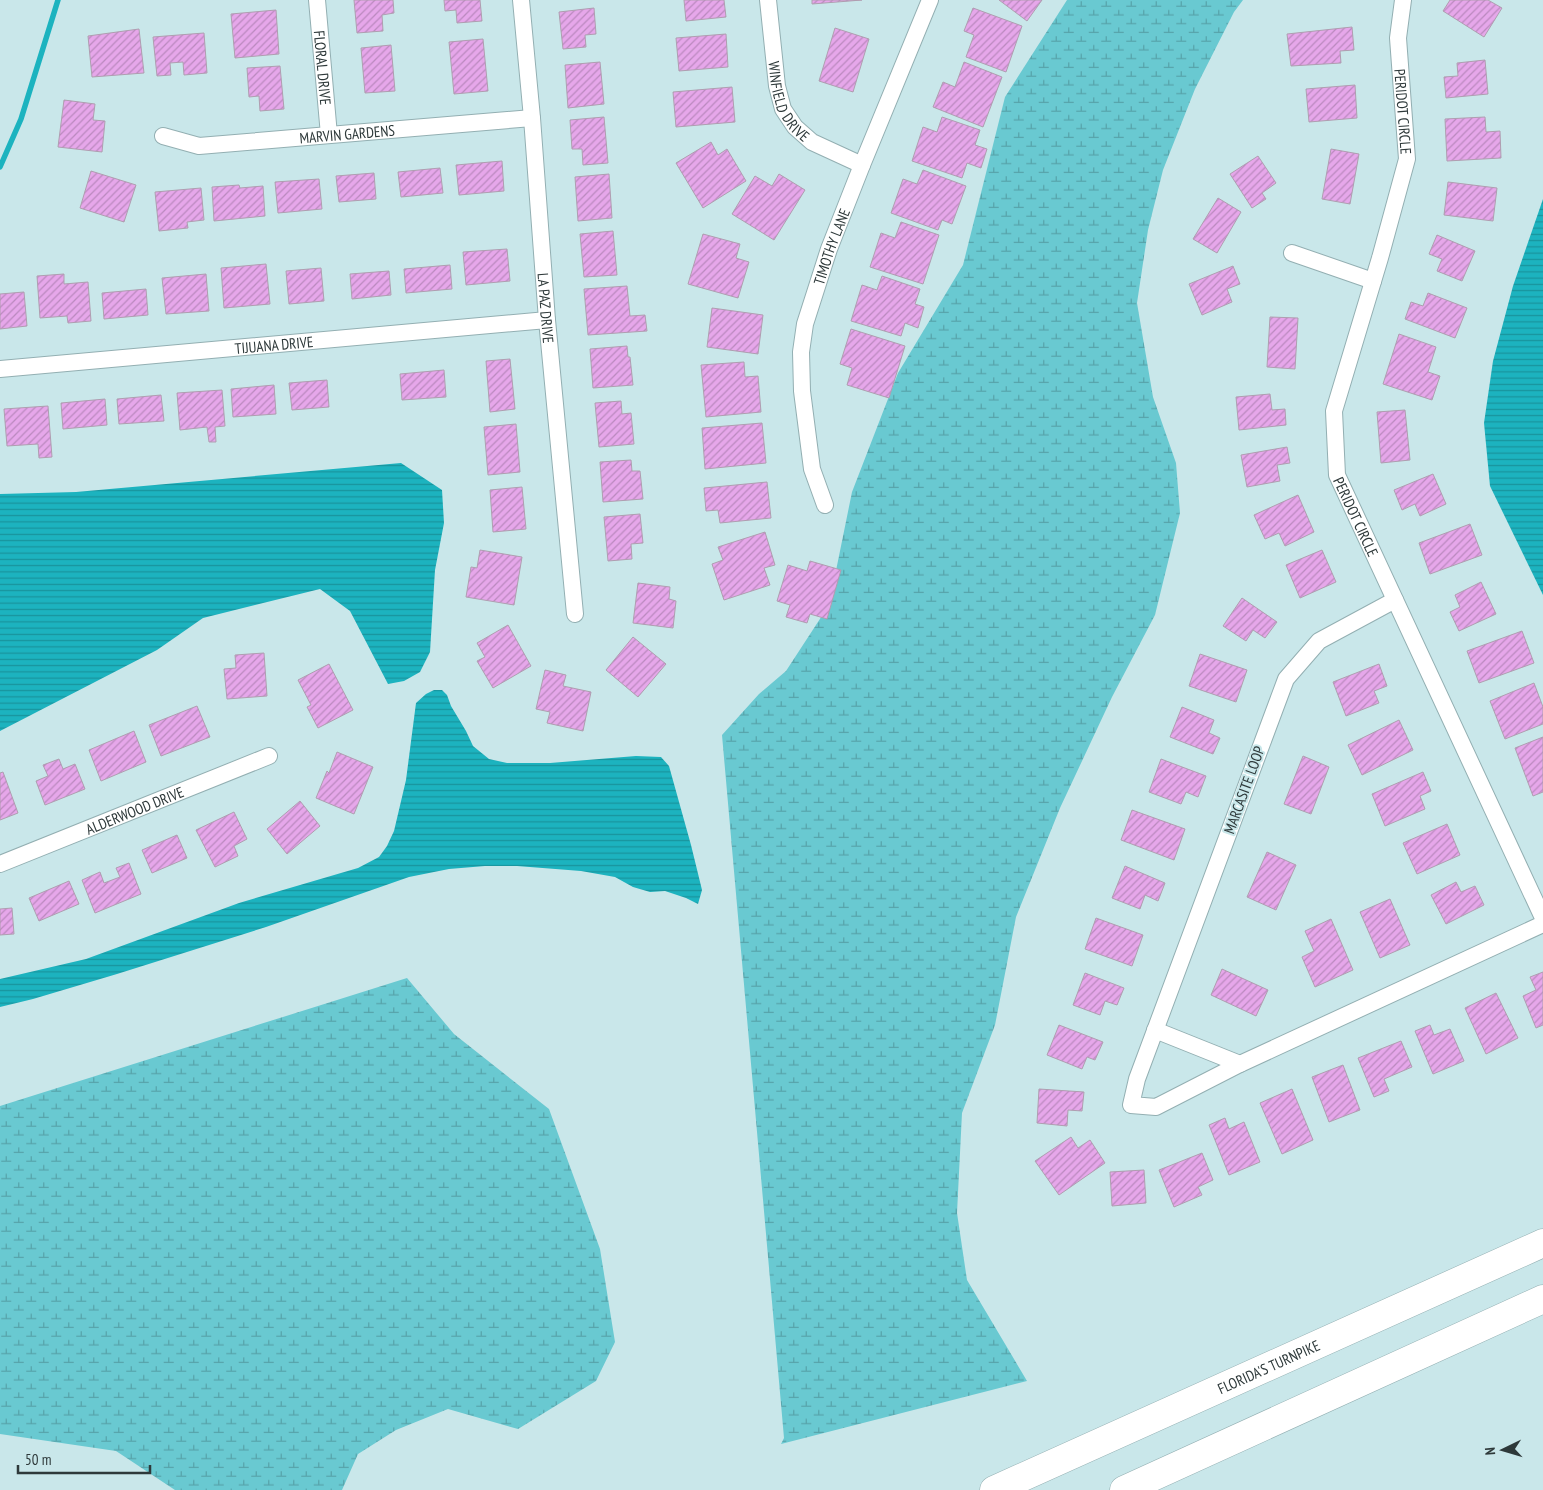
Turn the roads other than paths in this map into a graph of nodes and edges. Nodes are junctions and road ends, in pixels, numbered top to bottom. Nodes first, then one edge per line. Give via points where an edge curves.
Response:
1 (317, 0) edge
2 (522, 0) edge
3 (768, 0) edge
4 (930, 0) edge
5 (1403, 0) edge
6 (532, 118) junction
7 (329, 135) junction
8 (163, 136) dead end
9 (862, 165) junction
10 (1292, 253) dead end
11 (1373, 281) junction
12 (547, 320) junction
13 (0, 369) edge
14 (824, 505) dead end
15 (1395, 600) junction
16 (575, 614) dead end
17 (269, 756) dead end
18 (0, 864) edge
19 (1543, 918) edge
20 (1543, 924) edge
21 (1155, 1030) junction
22 (1240, 1064) junction
23 (1543, 1243) edge
24 (1543, 1299) edge
25 (994, 1490) edge
26 (1124, 1490) edge

1 - 7 street, FLORAL DRIVE
2 - 6 street, LA PAZ DRIVE
3 - 9 street, WINFIELD DRIVE via 777,86 783,109 795,127 812,142
4 - 9 street, TIMOTHY LANE
5 - 11 street, PERIDOT CIRCLE via 1398,38 1408,158
6 - 7 street, MARVIN GARDENS
6 - 12 street, LA PAZ DRIVE
7 - 8 street, MARVIN GARDENS via 199,146
9 - 14 street, TIMOTHY LANE via 804,324 802,391 812,469
10 - 11 street
11 - 15 street, PERIDOT CIRCLE via 1334,410 1337,475
12 - 13 street, TIJUANA DRIVE
12 - 16 street, LA PAZ DRIVE
15 - 19 street, PERIDOT CIRCLE
15 - 21 street, MARCASITE LOOP via 1319,641 1286,679
17 - 18 street, ALDERWOOD DRIVE
20 - 22 street, MARCASITE LOOP
21 - 22 street
21 - 22 street, MARCASITE LOOP via 1137,1078 1131,1105 1156,1107
23 - 25 highway, FLORIDA'S TURNPIKE
24 - 26 highway

